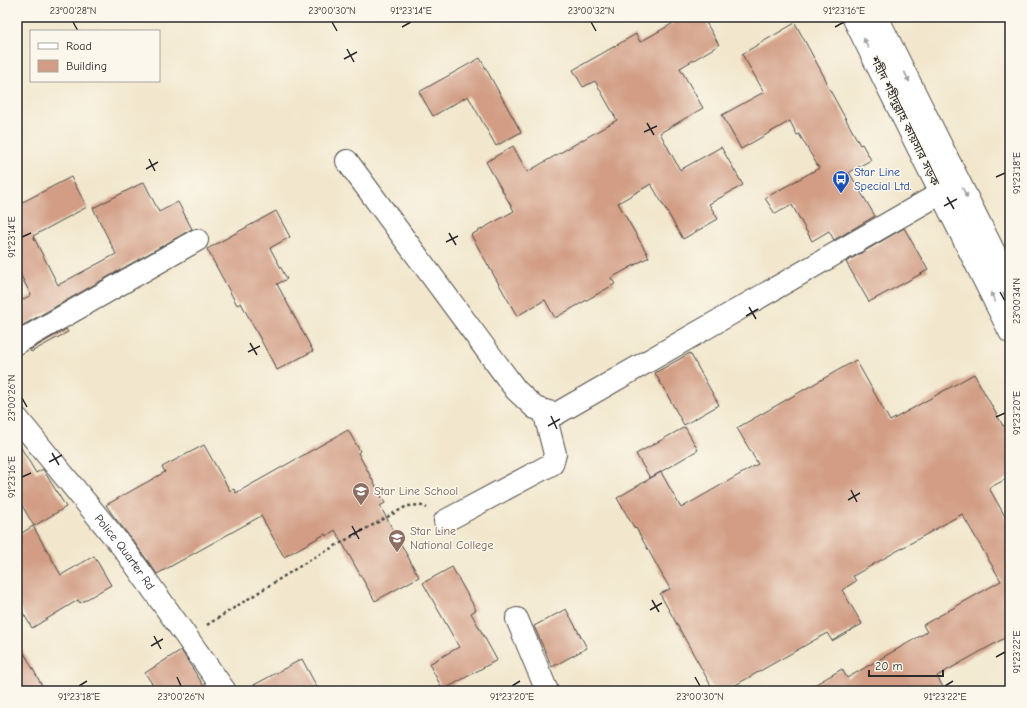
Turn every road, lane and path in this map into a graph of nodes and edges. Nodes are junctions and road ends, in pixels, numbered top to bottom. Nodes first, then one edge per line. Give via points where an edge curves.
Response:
1 (853, 17) edge
2 (877, 17) edge
3 (348, 162) dead end
4 (941, 193) junction
5 (198, 240) dead end
6 (1010, 284) edge
7 (1010, 332) edge
8 (17, 343) edge
9 (544, 411) junction
10 (17, 418) edge
11 (445, 521) joint
12 (518, 619) dead end
13 (186, 638) junction
14 (225, 691) edge
15 (546, 691) edge

4 -> 1 street, শহীদ শহীদুল্লাহ কায়সার সড়ক
2 -> 6 street, শহীদ শহীদুল্লাহ কায়সার সড়ক
3 - 9 street via 516,390 535,408
7 -> 4 street, শহীদ শহীদুল্লাহ কায়সার সড়ক
4 - 9 street via 556,414
5 - 8 street
9 - 11 street via 555,454 552,464
10 - 13 street, Police Quarter Rd via 124,549
11 - 13 path via 428,508 418,505 407,506 308,561
12 - 15 street
13 - 14 street, Police Quarter Rd

